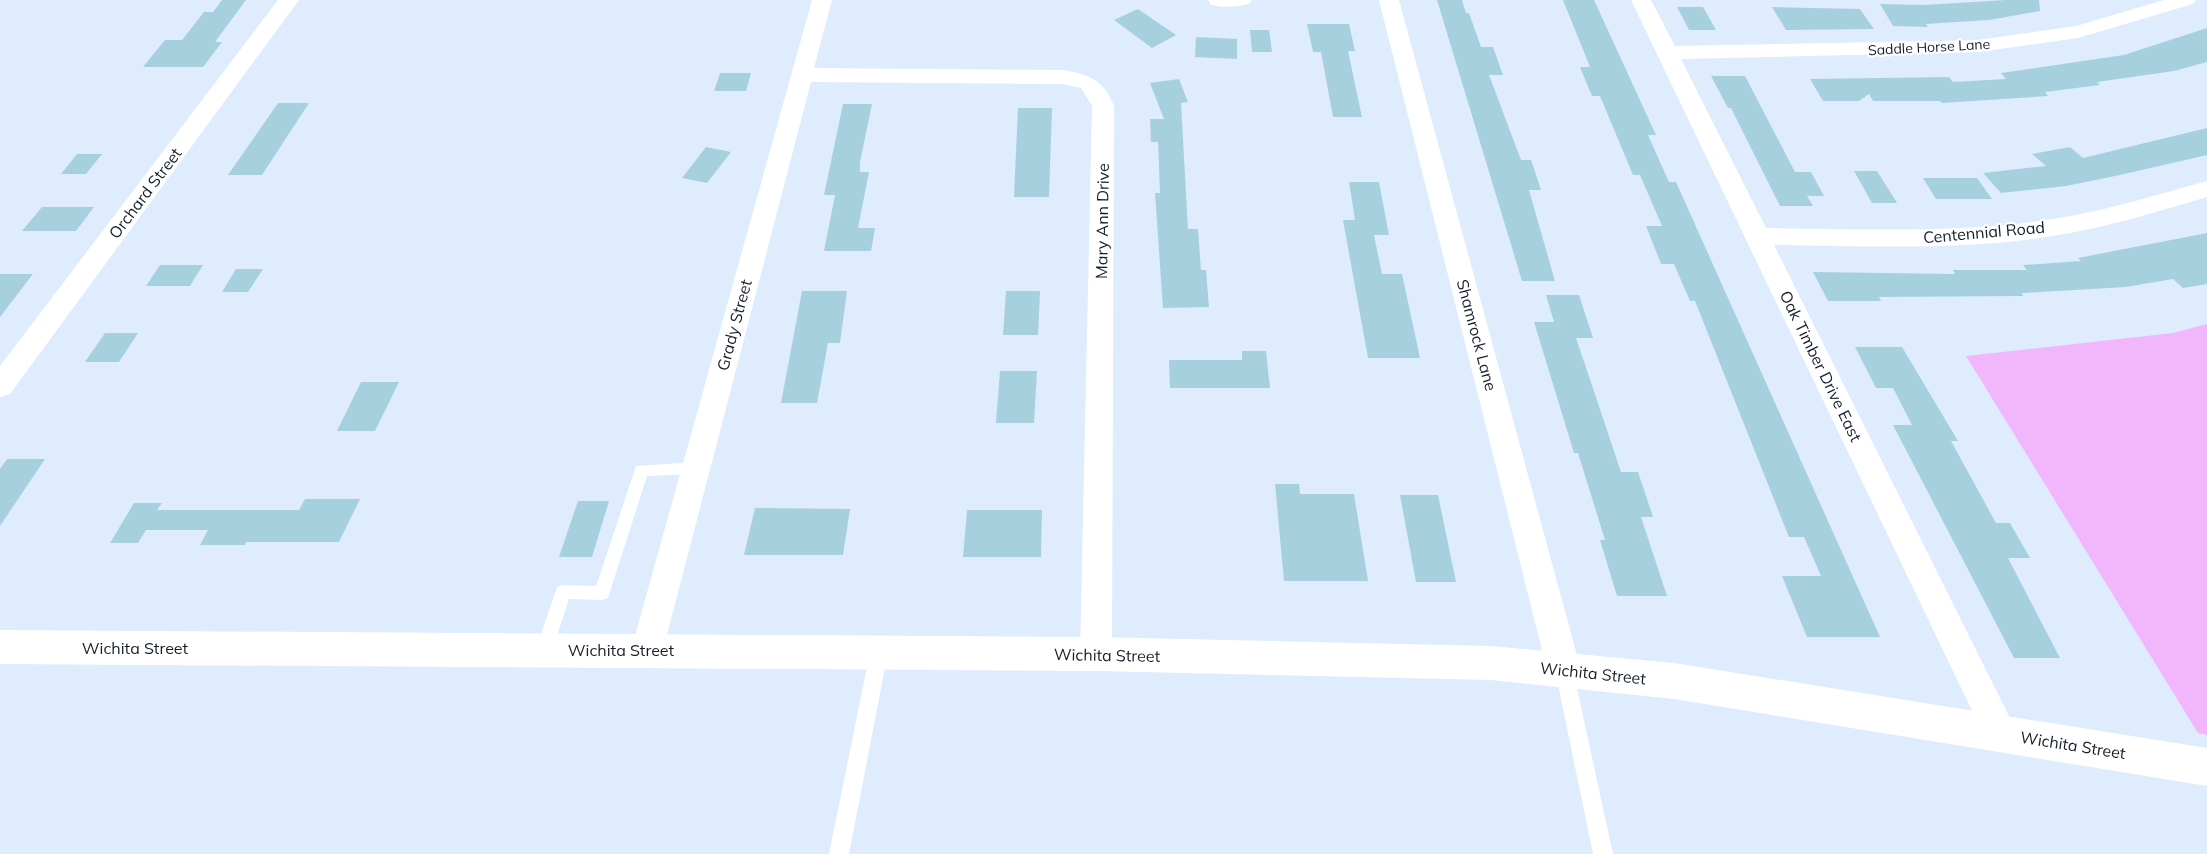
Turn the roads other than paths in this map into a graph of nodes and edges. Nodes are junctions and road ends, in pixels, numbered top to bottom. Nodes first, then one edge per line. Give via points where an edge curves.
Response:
1 (289, 0) edge
2 (822, 0) edge
3 (1242, 0) edge
4 (1389, 0) edge
5 (1641, 0) edge
6 (2186, 0) edge
7 (1218, 1) edge
8 (1667, 53) junction
9 (801, 75) junction
10 (2207, 189) edge
11 (1757, 236) junction
12 (0, 386) edge
13 (696, 468) junction
14 (0, 647) edge
15 (545, 649) junction
16 (647, 650) junction
17 (879, 652) junction
18 (1096, 654) junction
19 (1564, 670) junction
20 (2000, 733) junction
21 (2207, 767) edge
22 (839, 854) edge
23 (1603, 854) edge

1 - 12 street, Orchard Street
2 - 9 street, Grady Street
3 - 7 street
4 - 19 street, Shamrock Lane
5 - 8 street, Oak Timber Drive East
6 - 8 street, Saddle Horse Lane via 2078,32 1978,46
8 - 11 street, Oak Timber Drive East
9 - 13 street, Grady Street
9 - 18 street, Mary Ann Drive via 1062,77 1084,80 1098,90 1103,106
10 - 11 street, Centennial Road via 2091,220 2030,231 1918,238
11 - 20 street, Oak Timber Drive East
13 - 15 lane via 641,470 602,593 563,592
13 - 16 street, Grady Street
14 - 15 main road, Wichita Street
15 - 16 main road, Wichita Street
16 - 17 main road, Wichita Street
17 - 18 main road, Wichita Street
17 - 22 lane
18 - 19 main road, Wichita Street via 1491,663
19 - 20 main road, Wichita Street via 1674,681
19 - 23 lane
20 - 21 main road, Wichita Street

